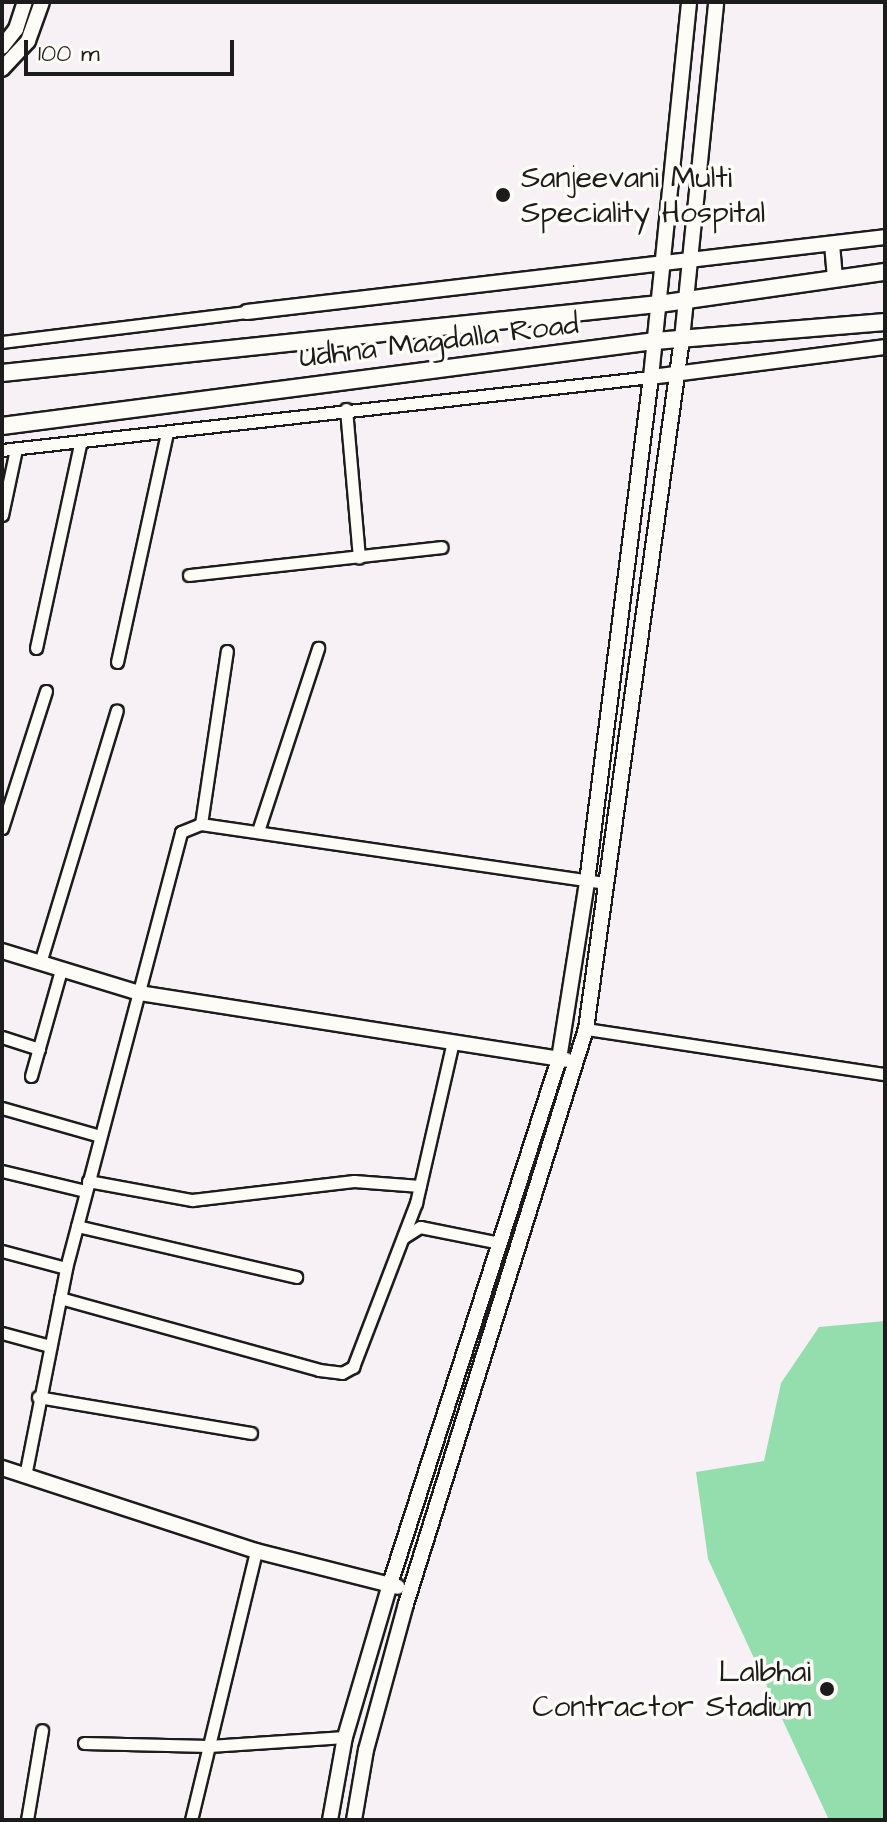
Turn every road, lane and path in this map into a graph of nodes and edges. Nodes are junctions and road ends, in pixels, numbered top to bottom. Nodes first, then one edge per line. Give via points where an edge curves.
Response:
1 (25, 2) edge
2 (42, 2) edge
3 (689, 2) edge
4 (716, 2) edge
5 (2, 47) edge
6 (2, 69) edge
7 (885, 237) edge
8 (832, 244) junction
9 (689, 260) junction
10 (664, 263) junction
11 (885, 272) edge
12 (835, 279) junction
13 (684, 300) junction
14 (659, 304) junction
15 (247, 312) joint
16 (885, 322) edge
17 (682, 339) junction
18 (655, 341) junction
19 (2, 342) edge
20 (885, 347) edge
21 (2, 373) edge
22 (677, 374) junction
23 (651, 377) junction
24 (346, 409) junction
25 (2, 426) edge
26 (167, 432) junction
27 (80, 444) junction
28 (16, 449) junction
29 (2, 450) edge
30 (2, 515) edge
31 (441, 547) dead end
32 (359, 557) junction
33 (189, 575) dead end
34 (36, 648) dead end
35 (318, 648) dead end
36 (227, 651) dead end
37 (117, 662) dead end
38 (46, 691) dead end
39 (117, 710) dead end
40 (201, 824) junction
41 (2, 828) edge
42 (258, 831) junction
43 (587, 882) junction
44 (606, 883) junction
45 (2, 951) edge
46 (40, 963) junction
47 (61, 970) junction
48 (139, 993) junction
49 (586, 1029) junction
50 (2, 1037) edge
51 (453, 1042) junction
52 (39, 1049) junction
53 (559, 1059) junction
54 (577, 1062) junction
55 (885, 1074) edge
56 (31, 1076) dead end
57 (2, 1108) edge
58 (100, 1136) junction
59 (2, 1171) edge
60 (87, 1186) junction
61 (420, 1186) junction
62 (77, 1226) junction
63 (404, 1237) junction
64 (500, 1243) junction
65 (2, 1251) edge
66 (66, 1268) junction
67 (296, 1277) dead end
68 (60, 1298) junction
69 (2, 1333) edge
70 (50, 1346) junction
71 (38, 1397) junction
72 (251, 1433) dead end
73 (2, 1468) edge
74 (25, 1476) junction
75 (256, 1551) junction
76 (390, 1584) junction
77 (410, 1591) junction
78 (42, 1730) dead end
79 (345, 1737) junction
80 (84, 1743) dead end
81 (209, 1746) junction
82 (27, 1820) edge
83 (191, 1820) edge
84 (330, 1820) edge
85 (354, 1820) edge

1 - 5 street via 16,29
2 - 6 street via 28,41
3 - 10 street
4 - 9 street
7 - 8 street
8 - 9 street
8 - 12 street
9 - 10 street
9 - 13 street
10 - 14 street
10 - 15 street
11 - 12 main road, Udhna Magdalla Road
12 - 13 main road, Udhna Magdalla Road
13 - 14 main road, Udhna Magdalla Road
13 - 17 street
14 - 18 street
14 - 21 main road, Udhna Magdalla Road
15 - 19 street
16 - 17 main road, Udhna Magdalla Road
17 - 18 main road, Udhna Magdalla Road
17 - 22 street
18 - 23 street
18 - 25 main road, Udhna Magdalla Road
20 - 22 street
22 - 23 street
22 - 44 street
23 - 24 street
23 - 43 street
24 - 26 street
24 - 32 street
26 - 27 street
26 - 37 street
27 - 28 street
27 - 34 street
28 - 29 street
28 - 30 street
31 - 32 street
32 - 33 street
35 - 42 street
36 - 40 street
38 - 41 street
39 - 46 street
40 - 42 street
40 - 48 street via 190,825 178,840
42 - 43 street
43 - 44 street
43 - 53 street
44 - 49 street
45 - 46 street
46 - 47 street
47 - 48 street
47 - 52 street
48 - 51 street
48 - 58 street
49 - 54 street
49 - 55 street
50 - 52 street
51 - 53 street
51 - 61 street
52 - 56 street
53 - 54 street
53 - 64 street
54 - 77 street
57 - 58 street
58 - 60 street
59 - 60 street
60 - 61 street via 192,1200 354,1181
60 - 62 street
61 - 63 street
62 - 66 street
62 - 67 street
63 - 64 street via 420,1227
63 - 68 street via 359,1361 342,1373
64 - 76 street
65 - 66 street
66 - 68 street
68 - 70 street
69 - 70 street
70 - 71 street
71 - 72 street
71 - 74 street
73 - 74 street
74 - 75 street
75 - 76 street
75 - 81 street
76 - 77 street
76 - 79 street
77 - 85 street via 366,1750
78 - 82 street
79 - 81 street
79 - 84 street
80 - 81 street
81 - 83 street

